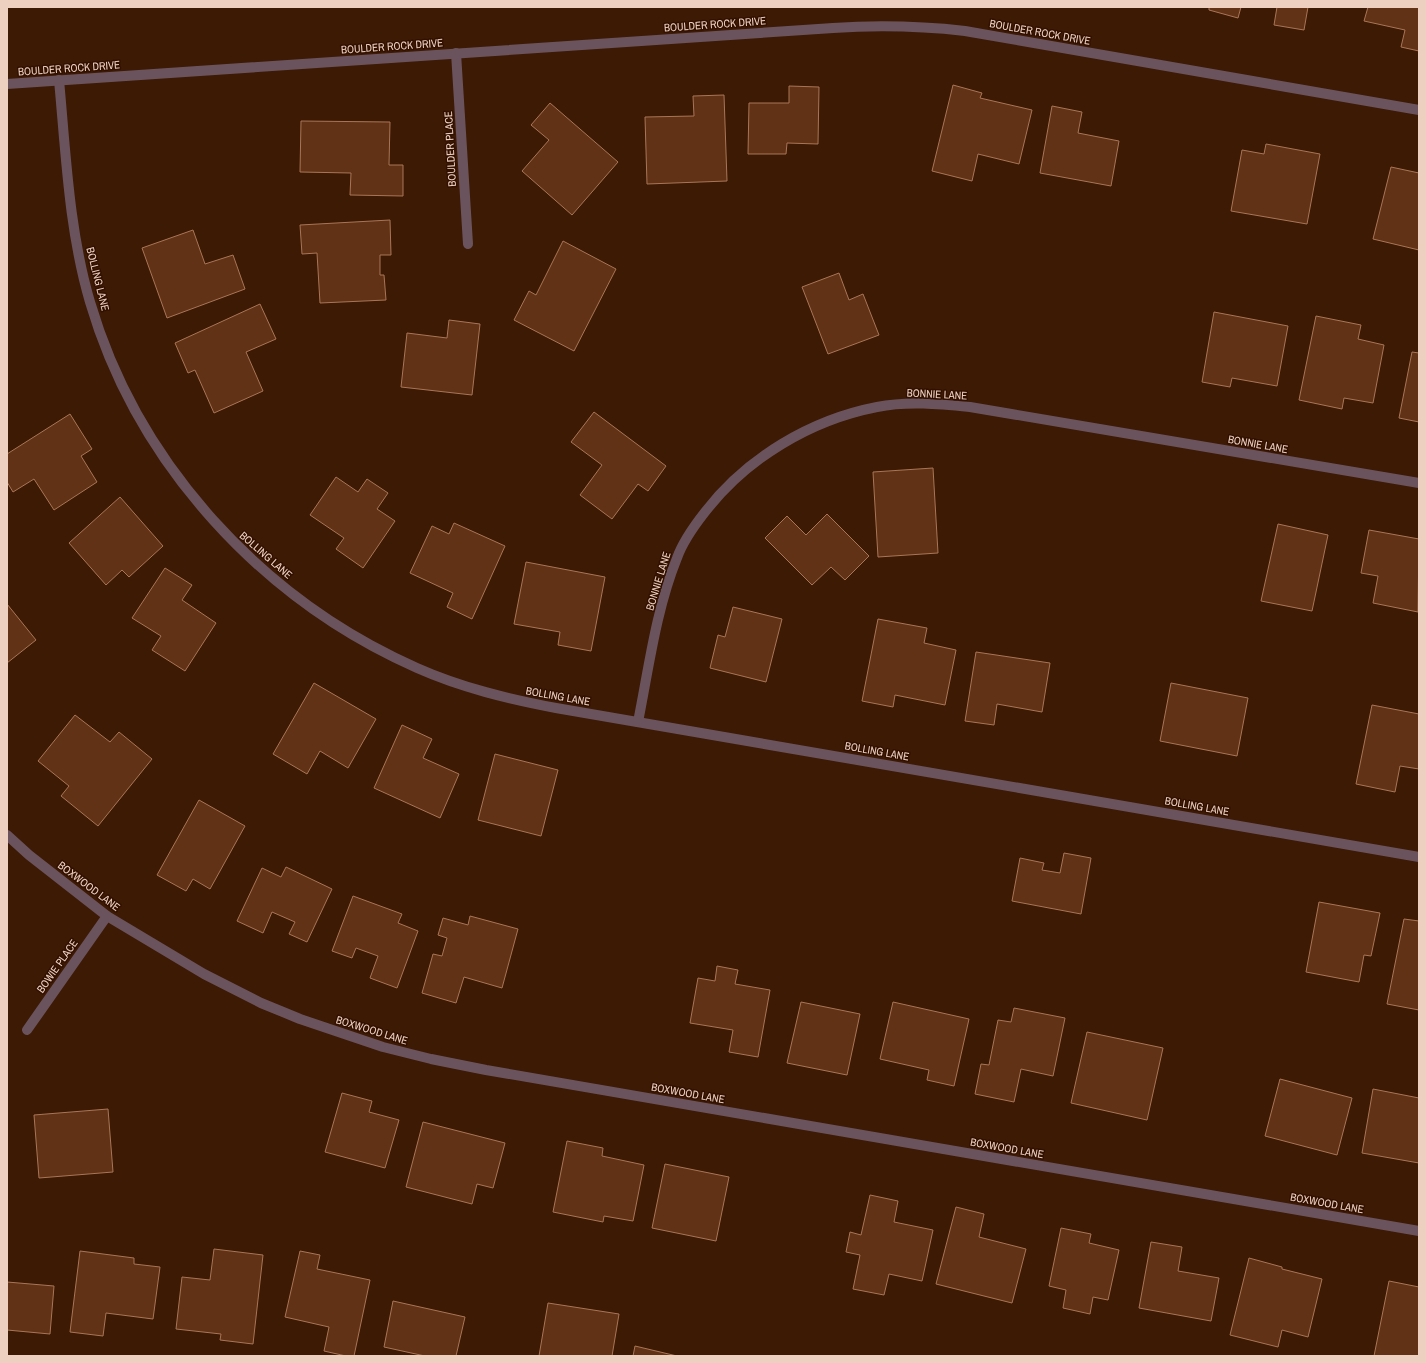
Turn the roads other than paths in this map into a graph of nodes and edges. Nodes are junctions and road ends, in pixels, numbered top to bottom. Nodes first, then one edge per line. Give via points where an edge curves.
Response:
1 (456, 53) junction
2 (59, 80) junction
3 (7, 84) edge
4 (1419, 110) edge
5 (468, 244) dead end
6 (1419, 483) edge
7 (638, 722) junction
8 (7, 835) edge
9 (1419, 857) edge
10 (107, 916) junction
11 (27, 1030) dead end
12 (1419, 1231) edge

1 - 2 street, BOULDER ROCK DRIVE
1 - 4 street, BOULDER ROCK DRIVE via 839,28 916,27 964,31
1 - 5 street, BOULDER PLACE
2 - 3 street, BOULDER ROCK DRIVE
2 - 7 street, BOLLING LANE via 72,221 90,302 103,342 133,408 153,441 216,524 262,570 321,615 384,652 418,668 450,681 517,700
6 - 7 street, BONNIE LANE via 970,407 905,404 878,406 853,412 802,432 773,449 730,484 698,521 677,556 668,582
7 - 9 street, BOLLING LANE
8 - 10 street, BOXWOOD LANE
10 - 11 street, BOWIE PLACE
10 - 12 street, BOXWOOD LANE via 204,974 261,1003 349,1036 431,1059

